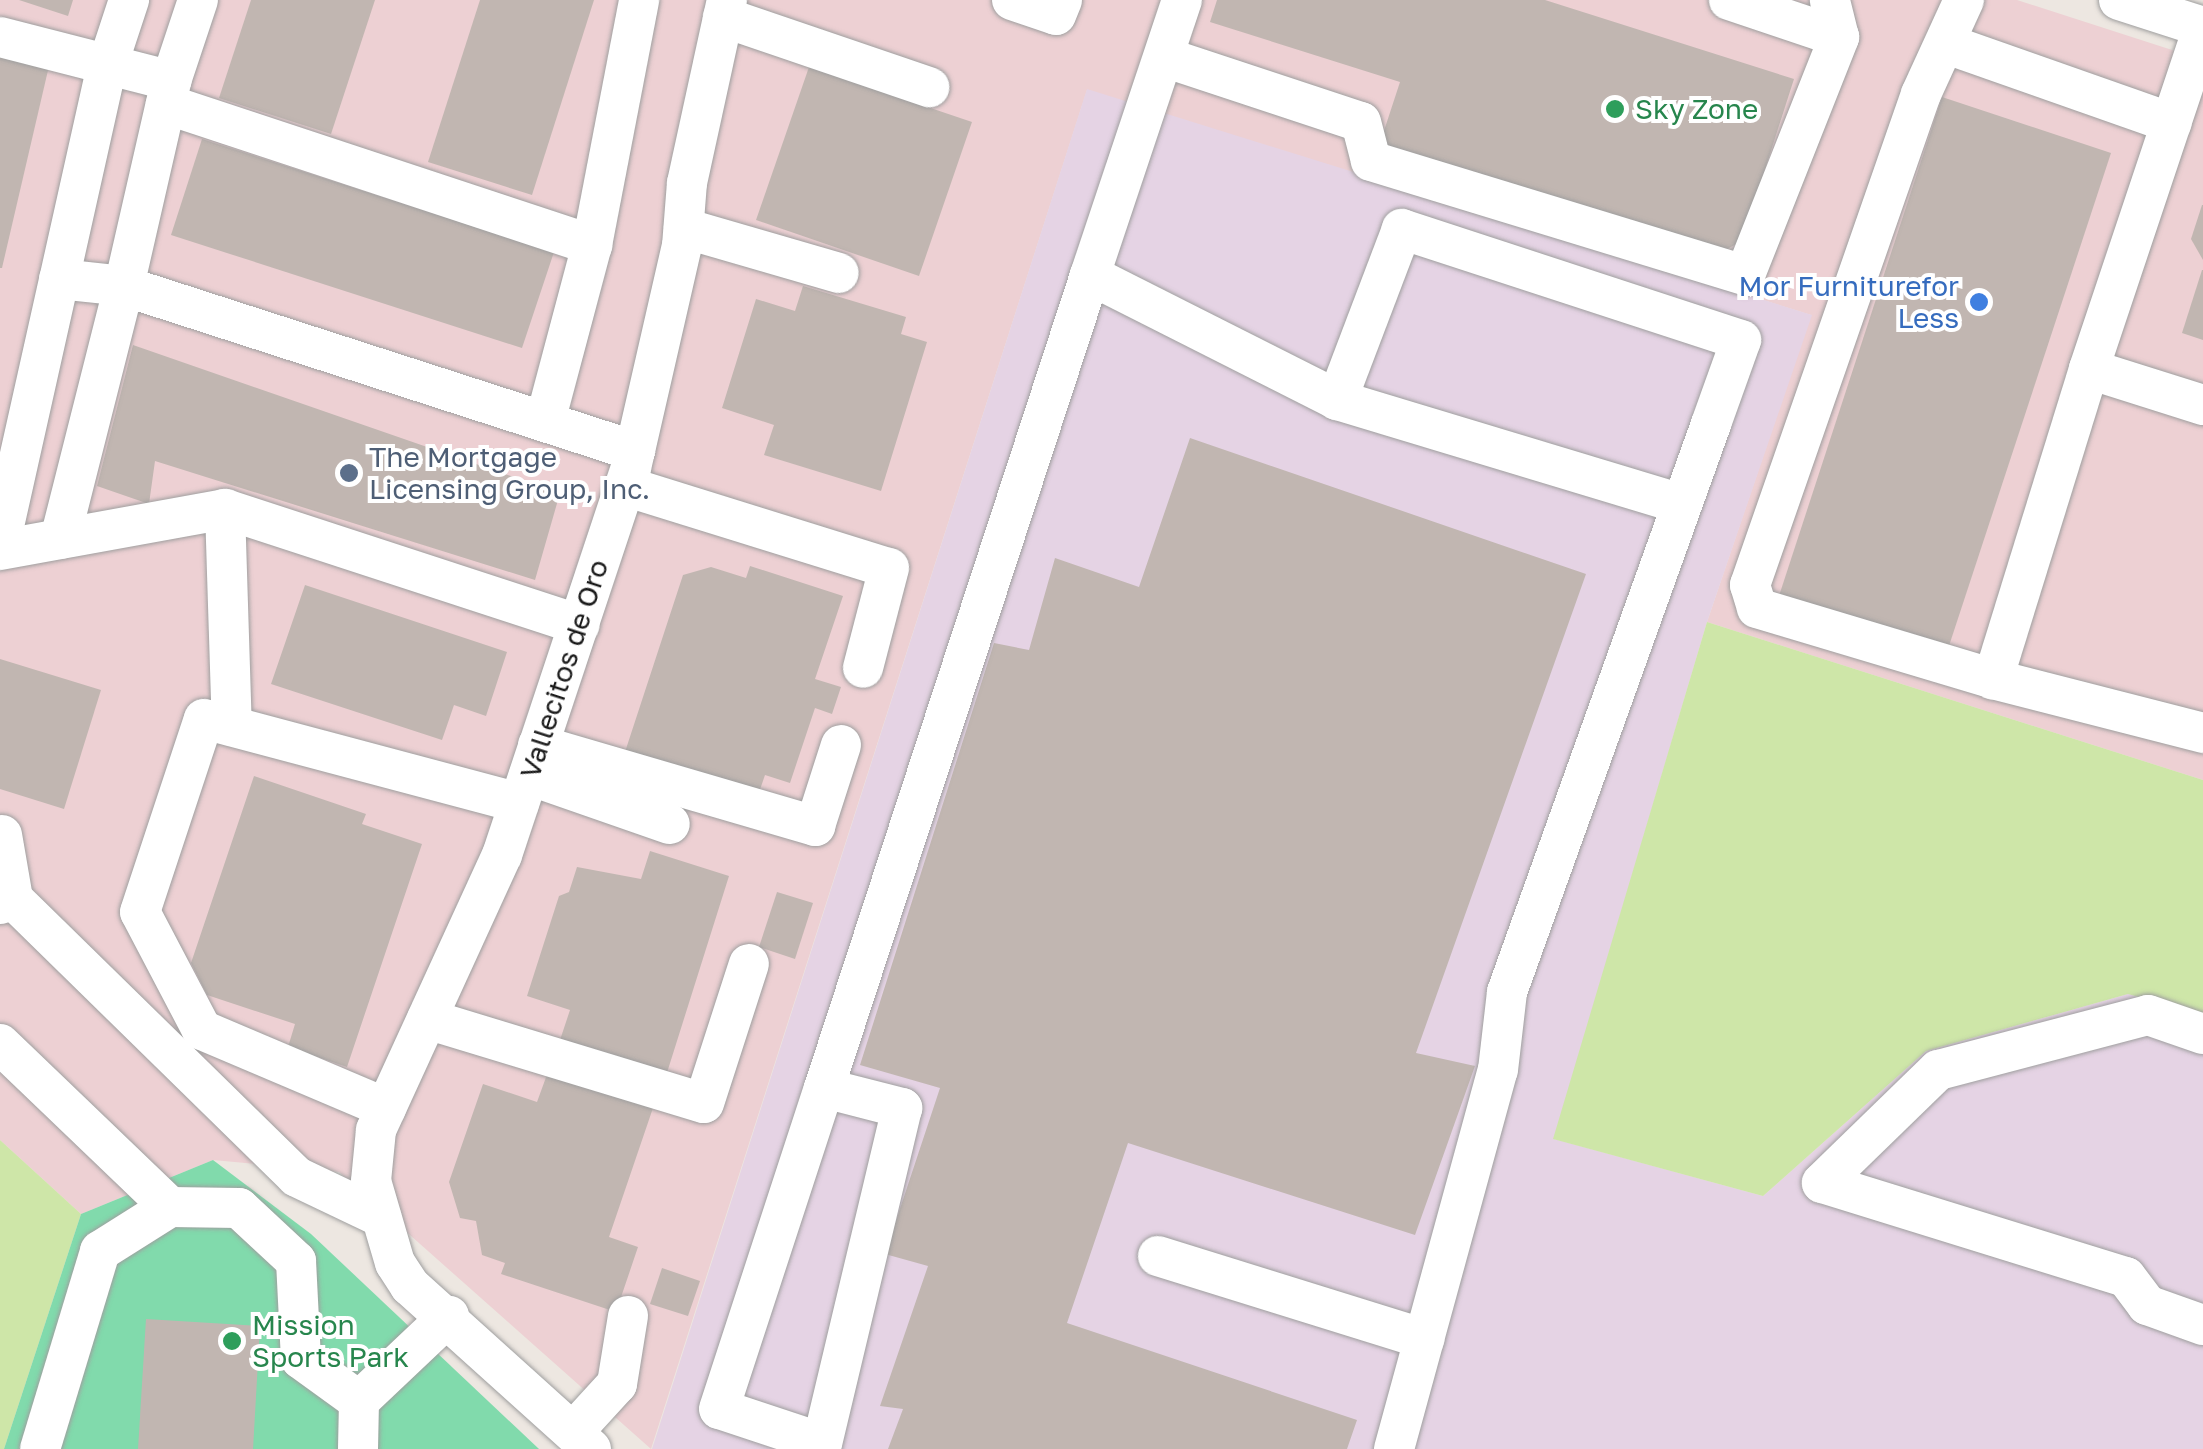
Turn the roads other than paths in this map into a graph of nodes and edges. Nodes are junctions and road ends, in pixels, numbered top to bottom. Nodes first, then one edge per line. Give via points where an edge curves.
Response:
1 (129, 0) edge
2 (198, 0) edge
3 (639, 0) edge
4 (1012, 0) edge
5 (1062, 0) edge
6 (1182, 0) edge
7 (1729, 0) edge
8 (1964, 0) edge
9 (2119, 0) edge
10 (725, 9) edge
11 (1834, 18) edge
12 (2203, 28) edge
13 (0, 37) edge
14 (1946, 44) junction
15 (1164, 57) junction
16 (107, 67) junction
17 (929, 87) dead end
18 (168, 93) junction
19 (2172, 122) junction
20 (684, 228) junction
21 (592, 245) junction
22 (839, 273) dead end
23 (1090, 275) junction
24 (60, 279) junction
25 (124, 286) junction
26 (2089, 369) junction
27 (1337, 400) junction
28 (2203, 405) edge
29 (545, 422) junction
30 (630, 468) junction
31 (1682, 504) junction
32 (224, 509) junction
33 (60, 540) junction
34 (0, 548) edge
35 (578, 625) junction
36 (863, 668) dead end
37 (1993, 679) junction
38 (232, 726) junction
39 (2203, 733) edge
40 (841, 744) dead end
41 (529, 774) junction
42 (670, 824) dead end
43 (2, 835) edge
44 (6, 902) edge
45 (749, 964) dead end
46 (427, 1019) junction
47 (2203, 1034) edge
48 (0, 1044) edge
49 (824, 1088) junction
50 (386, 1108) junction
51 (170, 1207) junction
52 (381, 1218) junction
53 (1158, 1256) dead end
54 (440, 1308) junction
55 (628, 1316) dead end
56 (2203, 1326) edge
57 (1424, 1339) junction
58 (359, 1401) junction
59 (582, 1441) edge
60 (824, 1446) edge
61 (364, 1447) edge
62 (40, 1449) edge
63 (1394, 1449) edge

1 - 16 street
2 - 18 street
3 - 21 street
4 - 5 street via 1056,16
6 - 15 street
7 - 11 street
8 - 14 street
9 - 12 street
10 - 17 street
10 - 20 street, Vallecitos de Oro via 687,183
11 - 15 street via 1745,275 1371,161 1361,122
12 - 19 street
13 - 16 street
14 - 19 street
14 - 37 street via 1921,94 1750,585 1756,608
15 - 23 street
16 - 18 street
16 - 24 street
18 - 21 street
18 - 25 street
19 - 26 street
20 - 22 street
20 - 30 street, Vallecitos de Oro
21 - 29 street
23 - 27 street
23 - 49 street
24 - 25 street
24 - 34 street
25 - 29 street
25 - 33 street
26 - 28 street
26 - 37 street
27 - 31 street
27 - 31 street via 1402,228 1741,340
29 - 30 street
30 - 35 street, Vallecitos de Oro
30 - 36 street via 889,568
31 - 57 street via 1507,992 1498,1070
32 - 33 street
32 - 35 street
32 - 38 street
33 - 34 street
35 - 41 street, Vallecitos de Oro
37 - 39 street
38 - 41 street
38 - 50 street via 204,719 140,912 202,1030
40 - 41 street via 815,826
41 - 42 street
41 - 46 street, Vallecitos de Oro
43 - 44 street
44 - 52 street via 297,1177
45 - 46 street via 704,1103
46 - 50 street, Vallecitos de Oro
47 - 56 street via 2148,1015 1938,1070 1822,1183 2126,1277 2147,1304
48 - 51 street
49 - 60 street via 902,1108
49 - 60 street via 719,1410
50 - 52 street, Vallecitos de Oro via 376,1130 370,1181
51 - 58 street via 239,1208 296,1261 301,1359
51 - 62 street via 100,1252
52 - 54 street, Vallecitos de Oro via 410,1286
53 - 57 street
54 - 58 street
54 - 59 street, Vallecitos de Oro
55 - 59 street via 616,1384
57 - 63 street
58 - 61 street

